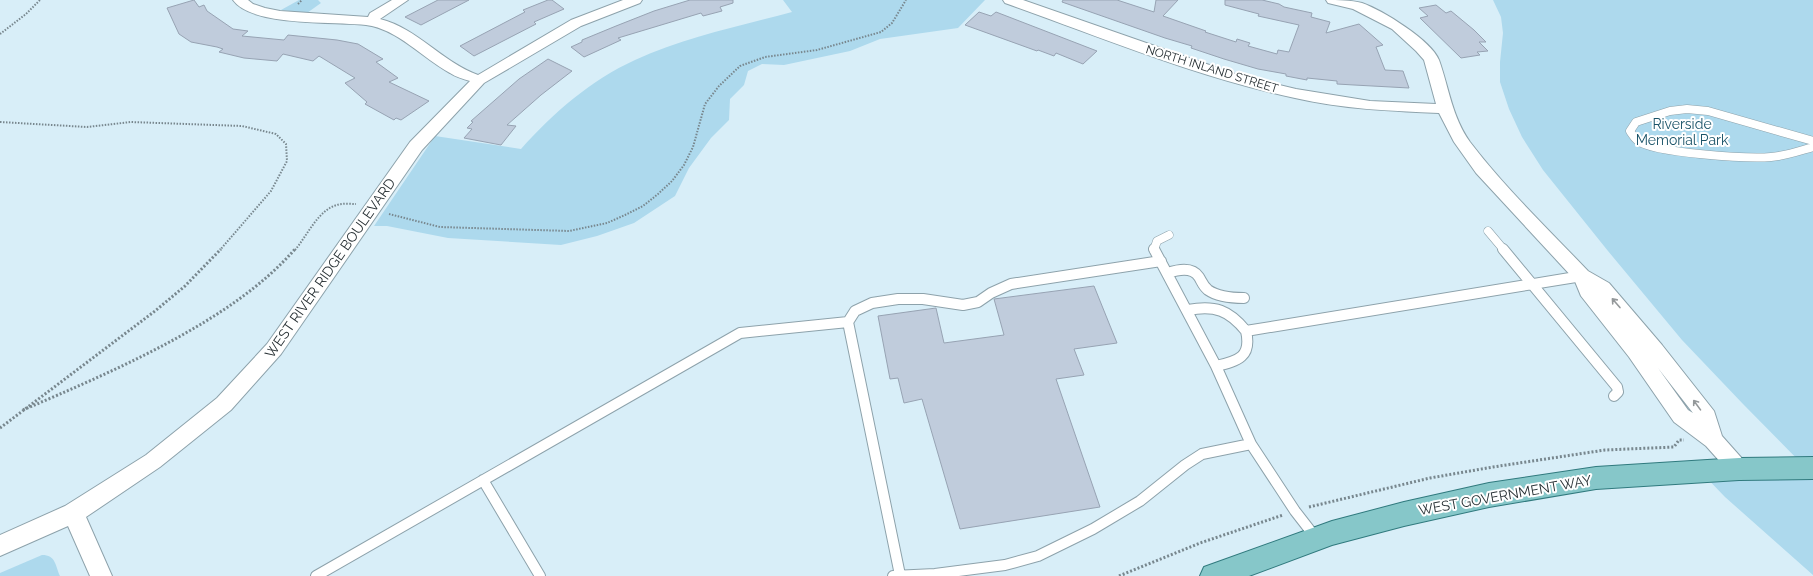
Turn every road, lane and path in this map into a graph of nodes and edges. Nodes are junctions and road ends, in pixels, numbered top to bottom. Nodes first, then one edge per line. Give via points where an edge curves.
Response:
1 (40, 0) edge
2 (240, 0) edge
3 (401, 0) edge
4 (635, 0) edge
5 (906, 0) edge
6 (1010, 0) edge
7 (1333, 0) edge
8 (1363, 3) edge
9 (372, 22) junction
10 (0, 34) edge
11 (479, 80) junction
12 (1445, 109) junction
13 (0, 122) edge
14 (1813, 140) edge
15 (1813, 147) edge
16 (358, 204) dead end
17 (389, 214) dead end
18 (1488, 231) dead end
19 (1169, 235) dead end
20 (1161, 261) junction
21 (1167, 273) junction
22 (1582, 276) junction
23 (1532, 284) junction
24 (1244, 298) dead end
25 (1188, 310) junction
26 (848, 322) junction
27 (1246, 331) junction
28 (1655, 350) junction
29 (1636, 352) junction
30 (1216, 366) junction
31 (1614, 396) dead end
32 (21, 411) junction
33 (0, 428) edge
34 (1713, 440) junction
35 (1251, 444) junction
36 (1810, 468) edge
37 (1739, 469) junction
38 (483, 480) junction
39 (73, 513) junction
40 (1317, 539) junction
41 (0, 546) edge
42 (101, 576) edge
43 (316, 576) edge
44 (540, 576) edge
45 (897, 576) edge
46 (1214, 576) edge

1 - 10 path
2 - 9 street via 255,10 272,14
3 - 9 street via 375,16
4 - 11 street, WEST RIVER RIDGE BOULEVARD via 576,23
5 - 17 path via 892,25 879,32 810,51 762,57 740,66 709,98 693,146 677,174 653,198 622,217 588,229 569,231 440,227
6 - 12 street, NORTH INLAND STREET via 1236,79 1296,94 1370,106
7 - 8 street
8 - 12 street via 1397,26 1431,59
9 - 11 street via 399,32 452,69
11 - 39 street, WEST RIVER RIDGE BOULEVARD via 416,146 274,349 224,404 153,461
12 - 22 street via 1452,125 1482,169
13 - 32 path via 87,127 131,122 242,126 276,134 286,144 287,161 271,191 200,272 155,312
14 - 15 lane via 1708,111 1687,109 1670,111 1636,122 1630,132 1638,142 1671,150 1765,157
16 - 32 path via 342,203 331,207 284,262 237,301 141,356
18 - 23 lane
19 - 20 lane via 1159,238 1155,243 1154,249
20 - 21 lane
20 - 26 lane via 1011,284 978,302 963,305 923,298 872,303 855,311
21 - 24 lane via 1180,269 1188,270 1197,275 1203,286 1211,291 1229,298
21 - 25 lane
22 - 23 lane
28 -> 22 street via 1603,288
22 - 29 street via 1587,291
23 - 27 lane
23 - 31 lane via 1618,387 1618,392
25 - 27 lane via 1207,307 1218,309 1238,320
25 - 30 lane
26 - 38 lane via 740,333
26 - 45 lane
27 - 30 lane via 1249,340 1248,350 1243,358
28 - 29 street
34 -> 28 street via 1707,417
29 - 34 street via 1681,416
30 - 35 lane
32 - 33 path
34 - 37 street
35 - 40 lane via 1295,511
35 - 45 lane via 1202,454 1140,501 1093,529 1038,556 1005,565
36 - 37 main road, WEST GOVERNMENT WAY
37 - 40 main road, WEST GOVERNMENT WAY via 1596,478 1489,495 1404,514
38 - 43 lane
38 - 44 lane
39 - 41 street, WEST RIVER RIDGE BOULEVARD
39 - 42 street
40 - 46 main road, WEST GOVERNMENT WAY

